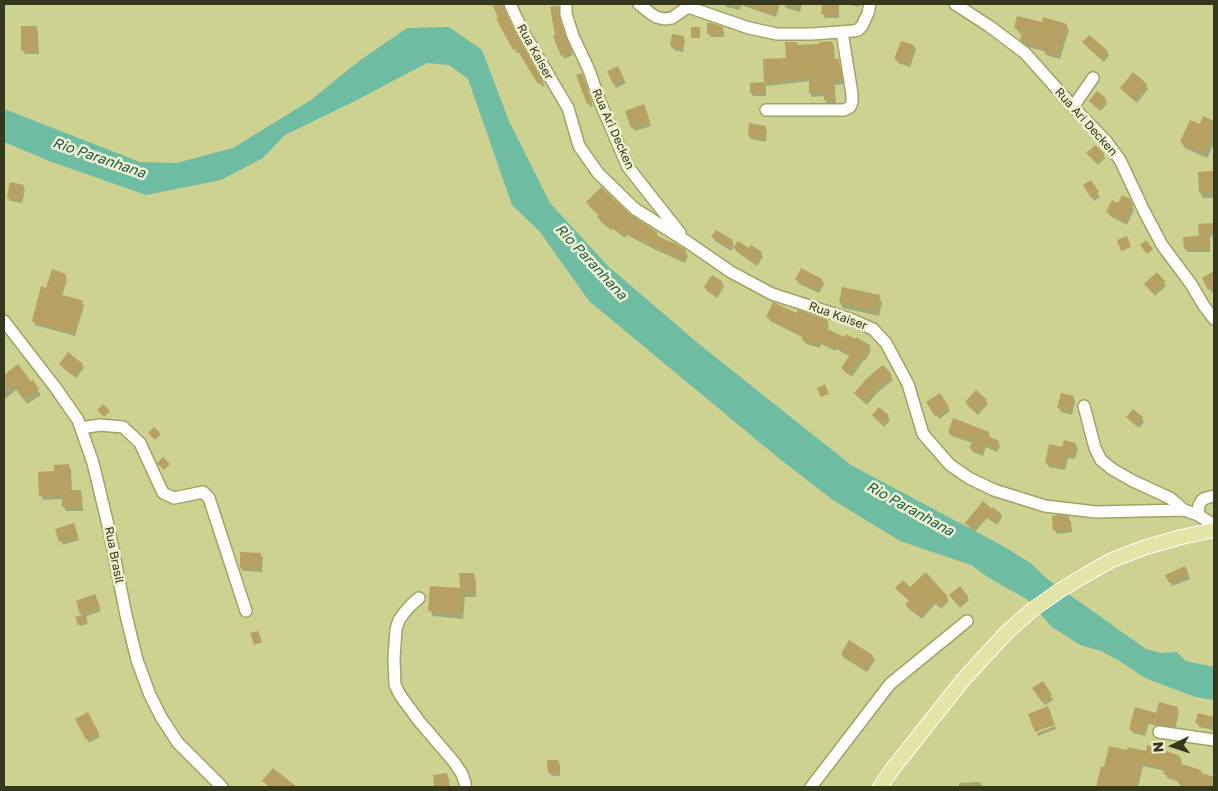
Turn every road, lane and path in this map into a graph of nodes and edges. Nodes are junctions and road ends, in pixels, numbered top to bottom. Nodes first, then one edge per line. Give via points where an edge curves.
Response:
1 (510, 4) edge
2 (566, 4) edge
3 (639, 4) edge
4 (870, 4) edge
5 (955, 4) edge
6 (689, 5) edge
7 (842, 32) junction
8 (1093, 78) dead end
9 (1073, 107) junction
10 (766, 110) dead end
11 (686, 241) junction
12 (1214, 319) edge
13 (4, 320) edge
14 (1084, 406) dead end
15 (80, 428) junction
16 (1214, 496) edge
17 (1184, 510) junction
18 (1198, 515) junction
19 (1214, 525) edge
20 (1214, 530) edge
21 (419, 598) dead end
22 (246, 611) dead end
23 (967, 622) dead end
24 (1159, 732) dead end
25 (1214, 740) edge
26 (222, 787) edge
27 (465, 787) edge
28 (811, 787) edge
29 (880, 787) edge

1 - 11 street, Rua Kaiser via 568,108 579,146 598,173 635,209
2 - 11 street, Rua Ari Decken via 573,36 628,168
3 - 6 street via 664,19 672,18
4 - 7 street via 858,30
5 - 9 street, Rua Ari Decken via 1025,53
6 - 7 street via 750,28 777,34
7 - 10 street via 852,94 850,107 844,110
8 - 9 street
9 - 12 street, Rua Ari Decken via 1120,160 1162,245
11 - 17 street, Rua Kaiser via 731,272 772,294 873,329 886,343 908,384 923,434 950,465 969,478 994,490 1045,506 1096,512
13 - 15 street, Rua Brasil via 55,387
14 - 17 street via 1095,448 1102,460 1133,481 1170,498
15 - 22 street via 100,425 123,427 140,443 163,493 174,498 203,492 209,498
15 - 26 street, Rua Brasil via 93,463 106,516 136,660 161,717 178,743
16 - 18 street via 1202,500
17 - 18 street, Rua Kaiser
18 - 19 street, Rua Kaiser
20 - 29 main road via 1182,536 1112,560 1032,610 963,680
21 - 27 street via 399,620 396,629 395,685 419,721 454,762
23 - 28 street via 890,684
24 - 25 street

